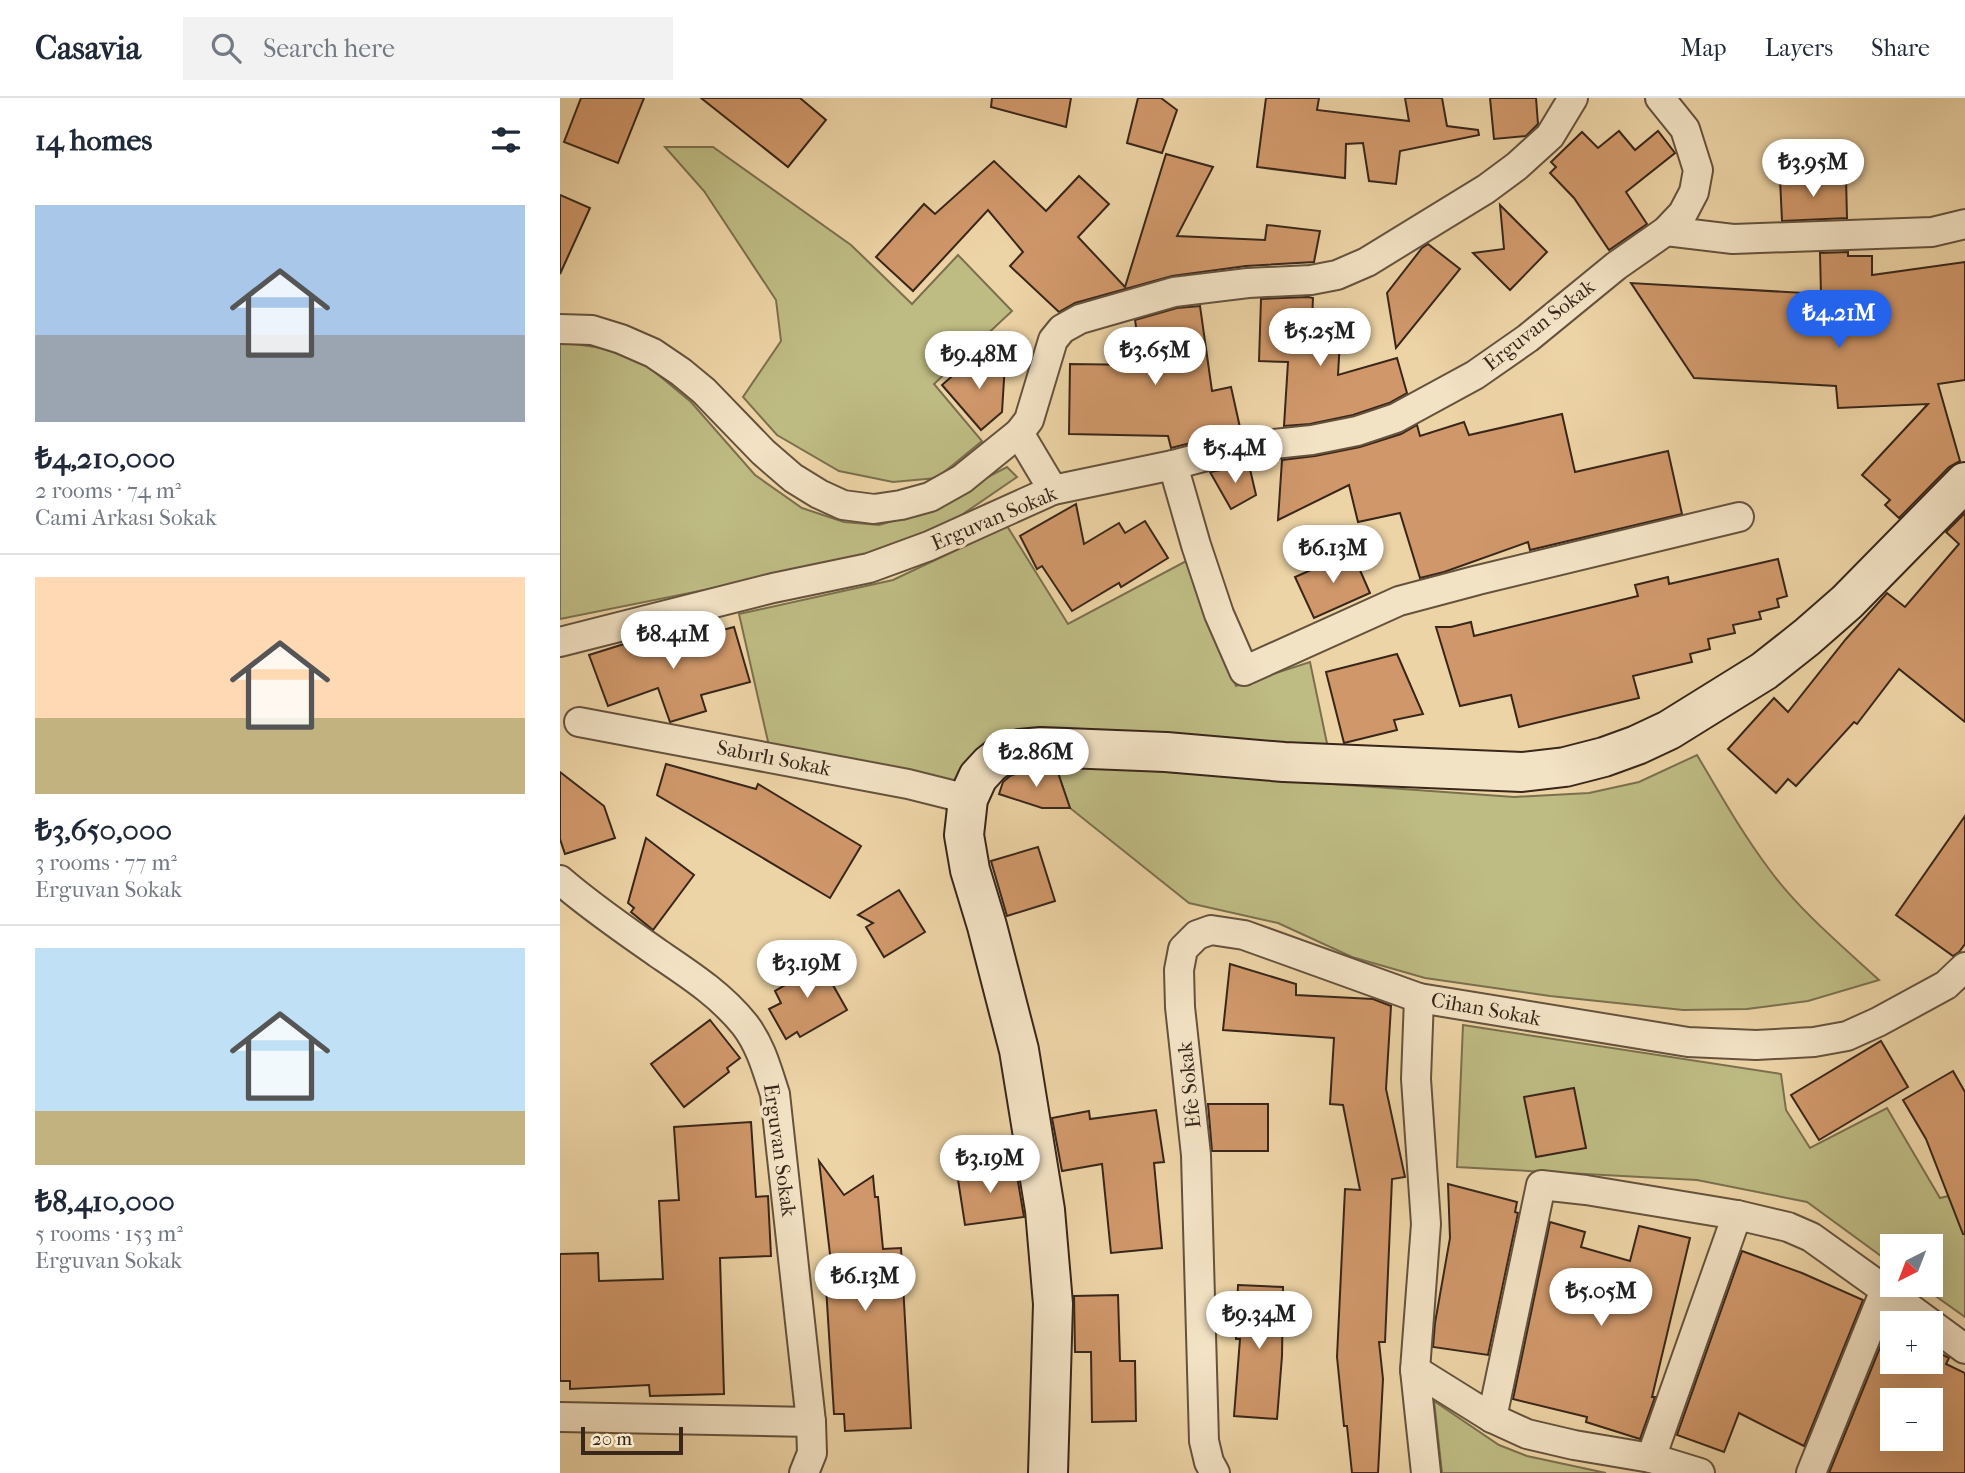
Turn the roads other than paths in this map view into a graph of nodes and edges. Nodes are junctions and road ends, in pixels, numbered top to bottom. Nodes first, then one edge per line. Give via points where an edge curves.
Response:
1 (1573, 98) edge
2 (1660, 98) edge
3 (1965, 224) edge
4 (1666, 231) junction
5 (560, 329) edge
6 (1019, 433) junction
7 (1173, 465) junction
8 (1965, 482) edge
9 (1053, 490) junction
10 (1739, 517) dead end
11 (560, 642) edge
12 (579, 722) dead end
13 (968, 799) junction
14 (560, 880) edge
15 (1965, 967) edge
16 (1419, 998) junction
17 (1737, 1215) junction
18 (1880, 1286) edge
19 (1882, 1297) edge
20 (1895, 1297) edge
21 (1964, 1348) edge
22 (1415, 1370) junction
23 (560, 1417) edge
24 (1492, 1418) junction
25 (811, 1422) junction
26 (1651, 1458) junction
27 (804, 1473) edge
28 (1048, 1473) edge
29 (1215, 1473) edge
30 (1426, 1473) edge
31 (1700, 1473) edge
32 (1811, 1473) edge

1 - 6 street via 1550,136 1517,166 1367,262 1311,280 1174,292 1080,319 1062,329 1053,340 1029,419
2 - 4 street, Erguvan Sokak via 1685,129 1698,170 1683,213
3 - 4 street via 1932,232 1733,239
4 - 7 street, Erguvan Sokak via 1528,338 1396,418 1357,431 1218,453
5 - 6 street via 592,330 653,353 704,391 793,478 843,505 874,509 930,497 962,479
6 - 9 street
7 - 9 street, Erguvan Sokak
7 - 10 street via 1219,614 1244,671 1399,601
8 - 13 main road via 1847,602 1764,671 1669,730 1604,757 1522,772 1041,747 999,757 978,777
9 - 11 street, Erguvan Sokak via 869,568
12 - 13 street, Sabırlı Sokak via 908,783
13 - 28 main road via 964,835 970,870 1019,1050 1045,1210 1053,1304
14 - 25 street, Erguvan Sokak via 723,1001 747,1027 764,1057 775,1094
15 - 16 street, Cihan Sokak via 1946,985 1878,1023 1847,1036 1814,1042 1688,1042
16 - 22 street, Cihan Sokak via 1416,1079 1426,1224
16 - 29 street, Efe Sokak via 1244,935 1211,930 1197,935 1184,949 1180,1007 1196,1155 1204,1441
17 - 18 street via 1811,1237
17 - 24 street via 1541,1185
17 - 26 street
19 - 32 street
20 - 21 street
22 - 24 street
22 - 30 street, Cihan Sokak
23 - 25 street
24 - 26 street via 1527,1434
25 - 27 street, Erguvan Sokak via 811,1453
26 - 31 street

